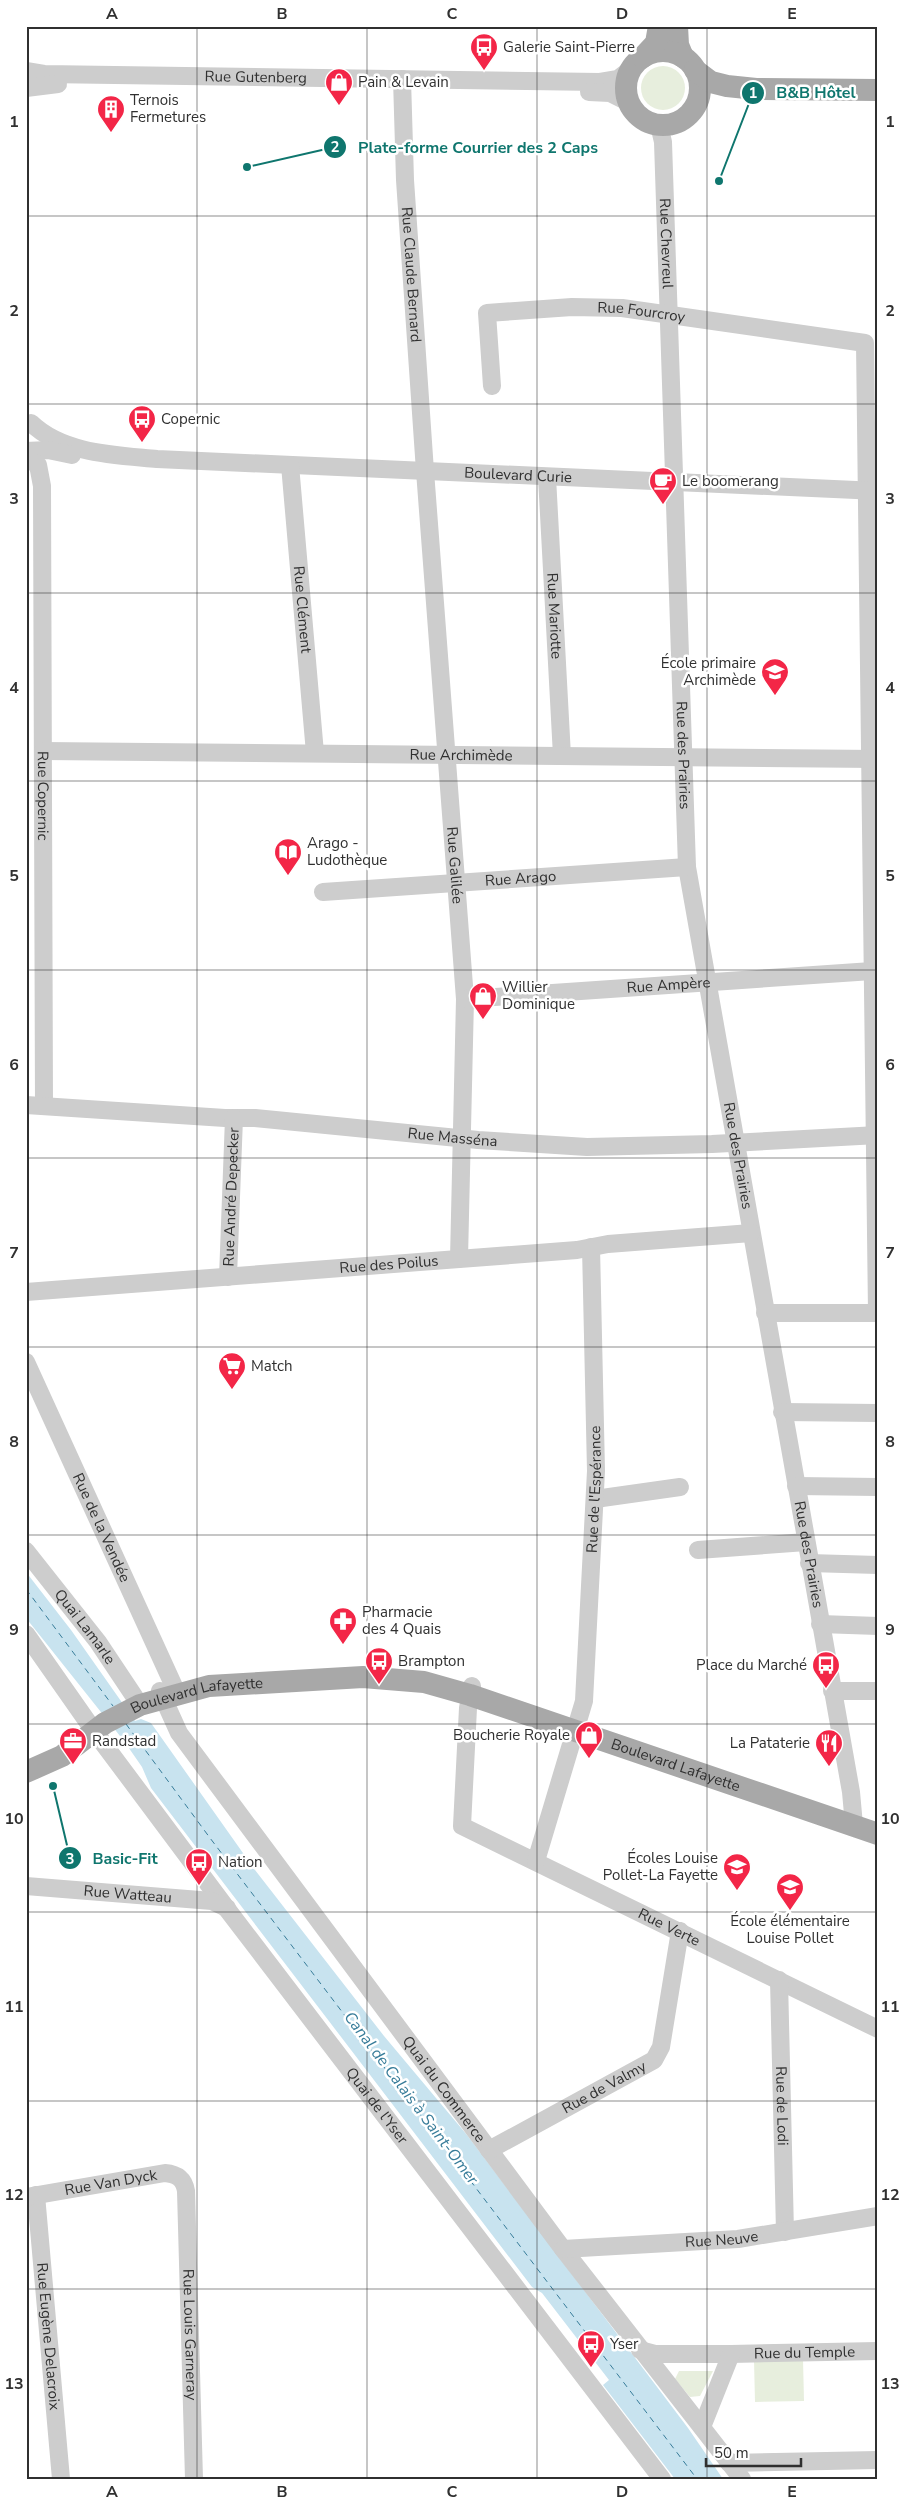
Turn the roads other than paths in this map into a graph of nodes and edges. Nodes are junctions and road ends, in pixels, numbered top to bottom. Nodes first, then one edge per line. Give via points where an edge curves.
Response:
1 (659, 26) edge
2 (677, 26) edge
3 (637, 63) junction
4 (689, 63) junction
5 (26, 71) edge
6 (402, 84) junction
7 (26, 88) edge
8 (756, 89) junction
9 (878, 90) edge
10 (628, 102) junction
11 (697, 103) junction
12 (658, 125) junction
13 (669, 313) junction
14 (492, 386) dead end
15 (29, 418) edge
16 (26, 449) edge
17 (72, 455) junction
18 (26, 458) edge
19 (157, 459) junction
20 (290, 465) junction
21 (425, 471) junction
22 (546, 476) junction
23 (673, 482) junction
24 (42, 486) junction
25 (872, 491) edge
26 (43, 750) junction
27 (315, 753) junction
28 (446, 754) junction
29 (562, 756) junction
30 (682, 757) junction
31 (874, 759) edge
32 (687, 867) junction
33 (456, 883) junction
34 (323, 892) dead end
35 (872, 971) junction
36 (706, 982) junction
37 (465, 999) junction
38 (26, 1106) edge
39 (44, 1106) junction
40 (234, 1118) junction
41 (876, 1135) edge
42 (463, 1138) junction
43 (736, 1141) junction
44 (752, 1233) junction
45 (591, 1247) junction
46 (459, 1259) junction
47 (228, 1276) junction
48 (26, 1292) edge
49 (765, 1313) junction
50 (877, 1313) edge
51 (26, 1362) edge
52 (782, 1412) junction
53 (878, 1412) edge
54 (796, 1486) junction
55 (680, 1487) dead end
56 (878, 1487) edge
57 (595, 1500) junction
58 (806, 1542) junction
59 (698, 1550) dead end
60 (26, 1551) edge
61 (810, 1564) junction
62 (878, 1565) edge
63 (820, 1624) junction
64 (878, 1626) edge
65 (26, 1634) edge
66 (471, 1690) junction
67 (832, 1691) junction
68 (878, 1691) edge
69 (168, 1692) junction
70 (140, 1705) junction
71 (578, 1726) junction
72 (94, 1731) junction
73 (26, 1761) edge
74 (26, 1772) edge
75 (854, 1819) junction
76 (878, 1822) edge
77 (878, 1834) edge
78 (536, 1860) junction
79 (26, 1886) edge
80 (227, 1908) junction
81 (680, 1931) junction
82 (779, 1980) junction
83 (878, 2029) edge
84 (490, 2150) junction
85 (186, 2190) joint
86 (31, 2196) edge
87 (878, 2216) edge
88 (785, 2232) junction
89 (563, 2249) junction
90 (640, 2350) junction
91 (878, 2351) edge
92 (731, 2354) junction
93 (702, 2427) junction
94 (878, 2460) edge
95 (729, 2463) junction
96 (61, 2479) edge
97 (194, 2479) edge
98 (662, 2479) edge
99 (742, 2479) edge

1 - 3 main road via 656,43
2 - 4 main road via 678,45
3 - 4 main road via 654,52 666,51
3 - 6 street, Rue Gutenberg via 618,79 600,82
3 - 10 main road via 626,85
4 - 8 main road via 705,79 717,84
4 - 11 main road via 700,86
5 - 6 street, Rue Gutenberg
6 - 7 street, Rue Gutenberg via 50,84
6 - 10 street, Rue Gutenberg via 604,92
6 - 21 street, Rue Claude Bernard
8 - 9 main road
8 - 11 main road via 717,93
10 - 12 main road via 640,118
11 - 12 main road via 679,122
12 - 13 street, Rue Chevreul via 664,142
13 - 14 street, Rue Fourcroy via 599,306 487,313
13 - 23 street, Rue Chevreul
13 - 25 street, Rue Fourcroy via 865,343
15 - 16 street via 32,436
15 - 19 street, Boulevard Curie via 53,439 88,450
16 - 17 street, Boulevard Curie
17 - 19 street, Boulevard Curie via 101,460
17 - 24 street, Rue Copernic via 51,465
18 - 24 street, Rue Copernic via 40,469
19 - 20 street, Boulevard Curie
20 - 21 street, Boulevard Curie
20 - 27 street, Rue Clément
21 - 22 street, Boulevard Curie
21 - 28 street, Rue Galilée
22 - 23 street, Boulevard Curie
22 - 29 street, Rue Mariotte
23 - 25 street, Boulevard Curie
23 - 30 street, Rue des Prairies
24 - 26 street, Rue Copernic
25 - 31 street
26 - 27 street, Rue Archimède
26 - 39 street, Rue Copernic
27 - 28 street, Rue Archimède
28 - 29 street, Rue Archimède
28 - 33 street, Rue Galilée
29 - 30 street, Rue Archimède
30 - 31 street, Rue Archimède
30 - 32 street, Rue des Prairies
31 - 35 street
32 - 33 street, Rue Arago
32 - 36 street, Rue des Prairies
33 - 34 street, Rue Arago
33 - 37 street, Rue Galilée
35 - 36 street, Rue Ampère
35 - 41 street
36 - 37 street, Rue Ampère
36 - 43 street, Rue des Prairies
37 - 42 street, Rue Galilée
38 - 39 street, Rue Masséna
39 - 40 street, Rue Masséna
40 - 42 street, Rue Masséna
40 - 47 street, Rue André Depecker
41 - 43 street, Rue Masséna
41 - 50 street
42 - 43 street, Rue Masséna via 586,1146
42 - 46 street, Rue Galilée
43 - 44 street, Rue des Prairies
44 - 45 street, Rue des Poilus
44 - 49 street, Rue des Prairies
45 - 46 street, Rue des Poilus
45 - 57 street, Rue de l'Espérance
46 - 47 street, Rue des Poilus
47 - 48 street, Rue des Poilus
49 - 50 street
49 - 52 street, Rue des Prairies
51 - 69 street, Rue de la Vendée
52 - 53 street
52 - 54 street, Rue des Prairies
54 - 56 street
54 - 58 street, Rue des Prairies
55 - 57 street
57 - 71 street, Rue de l'Espérance via 585,1682
58 - 59 street
58 - 61 street, Rue des Prairies
60 - 70 street, Quai Lamarle via 98,1642
61 - 62 street
61 - 63 street, Rue des Prairies
63 - 64 street
63 - 67 street, Rue des Prairies
65 - 72 street, Quai de l'Yser
66 - 69 main road, Boulevard Lafayette via 421,1673 312,1667 227,1672
66 - 71 main road, Boulevard Lafayette
66 - 78 street, Rue Verte via 462,1826
67 - 68 street
67 - 75 street, Rue des Prairies
69 - 70 main road, Boulevard Lafayette
69 - 84 street, Quai du Commerce via 179,1733
70 - 72 main road, Boulevard Lafayette
71 - 75 main road, Boulevard Lafayette
71 - 78 street, Rue de l'Espérance
72 - 73 main road
72 - 74 main road via 62,1756
72 - 80 street, Quai de l'Yser
75 - 76 main road, Boulevard Lafayette
75 - 77 main road, Boulevard Lafayette
78 - 81 street, Rue Verte
79 - 80 street, Rue Watteau via 202,1900 217,1902
80 - 98 street, Quai de l'Yser
81 - 82 street, Rue Verte
81 - 84 street, Rue de Valmy via 662,2047 654,2060
82 - 83 street, Rue Verte
82 - 88 street, Rue de Lodi
84 - 89 street, Quai du Commerce
85 - 86 street, Rue Van Dyck via 181,2178 165,2173
85 - 97 street, Rue Louis Garneray
86 - 96 street, Rue Eugène Delacroix
87 - 88 street, Rue Neuve
88 - 89 street, Rue Neuve via 724,2240
89 - 90 street, Quai du Commerce
90 - 92 street, Rue du Temple via 655,2354
90 - 93 street, Quai du Commerce
91 - 92 street, Rue du Temple
92 - 93 street
93 - 95 street, Quai du Commerce
94 - 95 street
95 - 99 street, Quai du Commerce

